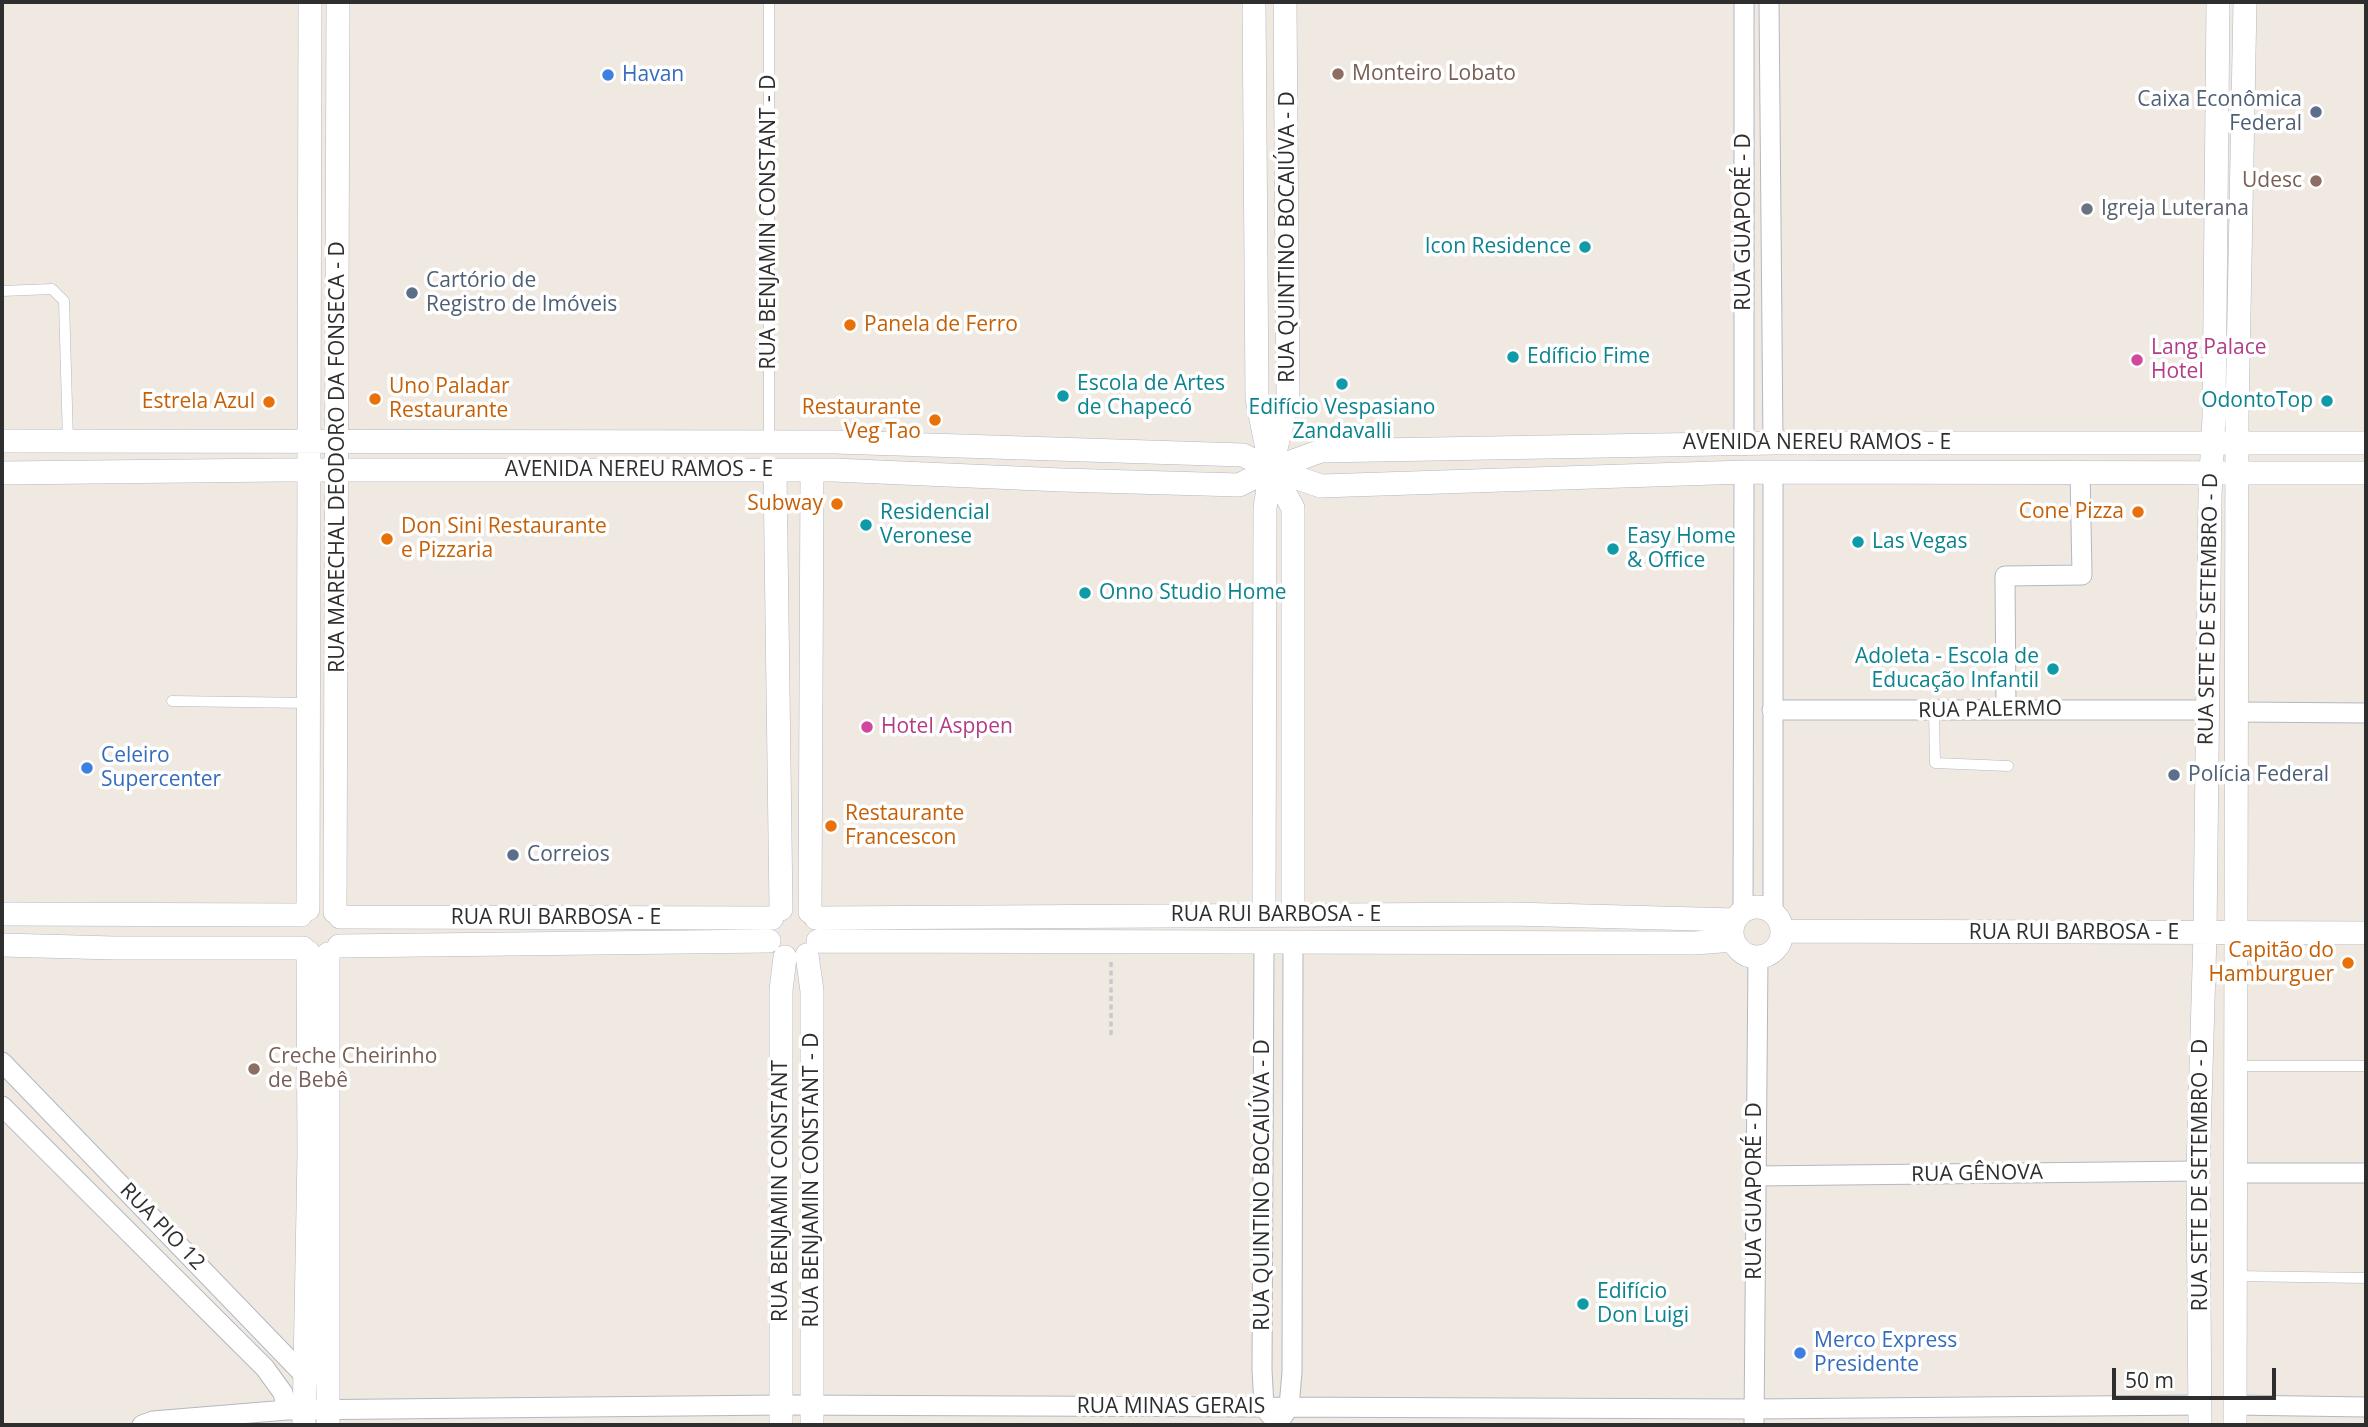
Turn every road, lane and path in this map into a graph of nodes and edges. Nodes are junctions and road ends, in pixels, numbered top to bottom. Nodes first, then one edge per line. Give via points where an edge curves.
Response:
1 (310, 2) edge
2 (338, 2) edge
3 (769, 2) edge
4 (1254, 2) edge
5 (1285, 2) edge
6 (1744, 2) edge
7 (1769, 2) edge
8 (2218, 2) edge
9 (2245, 2) edge
10 (2, 291) edge
11 (1744, 372) junction
12 (1772, 372) junction
13 (2, 442) edge
14 (68, 442) junction
15 (310, 442) junction
16 (338, 442) junction
17 (769, 442) junction
18 (2212, 442) junction
19 (1744, 443) junction
20 (1773, 443) junction
21 (2238, 443) junction
22 (2366, 443) edge
23 (1271, 469) junction
24 (309, 470) junction
25 (338, 470) junction
26 (812, 470) junction
27 (775, 471) junction
28 (1744, 472) junction
29 (1773, 472) junction
30 (2080, 472) junction
31 (2238, 472) junction
32 (2, 473) edge
33 (2212, 473) junction
34 (2366, 473) edge
35 (811, 533) junction
36 (776, 534) junction
37 (1744, 563) junction
38 (1773, 563) junction
39 (172, 701) dead end
40 (309, 703) junction
41 (2006, 709) junction
42 (1772, 710) junction
43 (1934, 710) junction
44 (2208, 710) junction
45 (2238, 712) junction
46 (2366, 713) edge
47 (2008, 766) dead end
48 (304, 912) junction
49 (2, 914) edge
50 (338, 914) junction
51 (776, 914) junction
52 (1264, 914) junction
53 (1293, 914) junction
54 (813, 915) junction
55 (1777, 922) junction
56 (1737, 924) junction
57 (2236, 933) junction
58 (2366, 933) edge
59 (2205, 934) junction
60 (1111, 942) junction
61 (1264, 942) junction
62 (1293, 943) junction
63 (2, 944) edge
64 (795, 949) junction
65 (319, 950) junction
66 (1758, 957) junction
67 (1111, 1037) dead end
68 (2, 1062) edge
69 (2234, 1066) junction
70 (2366, 1066) edge
71 (40, 1101) junction
72 (2, 1106) edge
73 (18, 1123) junction
74 (319, 1154) junction
75 (781, 1166) junction
76 (812, 1166) junction
77 (2198, 1171) junction
78 (2236, 1173) junction
79 (2366, 1173) edge
80 (1755, 1176) junction
81 (1263, 1258) junction
82 (1293, 1258) junction
83 (2235, 1276) junction
84 (2366, 1278) edge
85 (304, 1375) junction
86 (329, 1375) junction
87 (1264, 1407) junction
88 (1289, 1407) junction
89 (2366, 1407) edge
90 (298, 1415) edge
91 (781, 1415) edge
92 (812, 1415) edge
93 (2200, 1415) edge
94 (2234, 1415) edge
95 (1754, 1417) edge
96 (328, 1418) edge
97 (142, 1425) edge
98 (1277, 1425) edge

1 - 15 street, RUA MARECHAL DEODORO DA FONSECA - D
2 - 16 street, RUA MARECHAL DEODORO DA FONSECA - D
3 - 17 lane, RUA BENJAMIN CONSTANT - D
4 - 23 street, RUA QUINTINO BOCAIÚVA - D via 1257,399
5 - 23 street, RUA QUINTINO BOCAIÚVA - D via 1289,399
6 - 11 street, RUA GUAPORÉ - D
7 - 12 street, RUA GUAPORÉ - D
8 - 18 street, RUA SETE DE SETEMBRO - D
9 - 21 street, RUA SETE DE SETEMBRO - D
10 - 14 lane via 52,289 64,301
11 - 12 street
11 - 19 street, RUA GUAPORÉ - D
12 - 20 street, RUA GUAPORÉ - D
13 - 14 street, AVENIDA NEREU RAMOS - E
14 - 15 street, AVENIDA NEREU RAMOS - E
15 - 16 street, AVENIDA NEREU RAMOS - E
15 - 24 street, RUA MARECHAL DEODORO DA FONSECA - D
16 - 17 street, AVENIDA NEREU RAMOS - E
16 - 25 street, RUA MARECHAL DEODORO DA FONSECA - D
17 - 23 street, AVENIDA NEREU RAMOS - E via 1243,455
18 - 20 street, AVENIDA NEREU RAMOS - E
18 - 21 street, AVENIDA NEREU RAMOS - E
18 - 33 street, RUA SETE DE SETEMBRO - D
19 - 20 street, AVENIDA NEREU RAMOS - E
19 - 23 street, AVENIDA NEREU RAMOS - E via 1321,451
21 - 22 street, AVENIDA NEREU RAMOS - E
21 - 31 street, RUA SETE DE SETEMBRO - D
23 - 26 street, AVENIDA NEREU RAMOS - E via 1239,485
23 - 28 street, AVENIDA NEREU RAMOS - E via 1321,486
23 - 52 street, RUA QUINTINO BOCAIÚVA - D via 1265,508
23 - 53 street, RUA QUINTINO BOCAIÚVA - D via 1293,508
24 - 25 street, AVENIDA NEREU RAMOS - E
24 - 32 street, AVENIDA NEREU RAMOS - E
24 - 40 street, RUA MARECHAL DEODORO DA FONSECA - D
25 - 27 street, AVENIDA NEREU RAMOS - E
25 - 50 street, RUA MARECHAL DEODORO DA FONSECA - D
26 - 27 street, AVENIDA NEREU RAMOS - E
26 - 35 street
27 - 36 street
28 - 29 street, AVENIDA NEREU RAMOS - E
28 - 37 street
29 - 30 street, AVENIDA NEREU RAMOS - E
29 - 38 street
30 - 33 street, AVENIDA NEREU RAMOS - E
30 - 41 street via 2082,575 2005,576
31 - 33 street, AVENIDA NEREU RAMOS - E
31 - 34 street, AVENIDA NEREU RAMOS - E
31 - 45 street, RUA SETE DE SETEMBRO - D
33 - 44 street, RUA SETE DE SETEMBRO - D
35 - 36 street
35 - 54 street
36 - 51 street
37 - 38 street
37 - 56 street
38 - 42 street
39 - 40 lane
40 - 48 street, RUA MARECHAL DEODORO DA FONSECA - D
41 - 43 street, RUA PALERMO
41 - 44 street, RUA PALERMO
42 - 43 street, RUA PALERMO
42 - 55 street via 1772,866
43 - 47 lane via 1935,764
44 - 59 street, RUA SETE DE SETEMBRO - D
45 - 46 street
45 - 57 street, RUA SETE DE SETEMBRO - D
48 - 49 street
48 - 50 street via 317,906
48 - 65 street via 296,926 296,938
50 - 51 street, RUA RUI BARBOSA - E
50 - 65 street via 344,937
51 - 54 street, RUA RUI BARBOSA - E via 796,906
51 - 64 street via 768,925
52 - 53 street, RUA RUI BARBOSA - E
52 - 54 street, RUA RUI BARBOSA - E
53 - 56 street, RUA RUI BARBOSA - E via 1512,914
54 - 64 street via 820,934
55 - 56 street via 1752,908
55 - 59 street, RUA RUI BARBOSA - E
55 - 66 street via 1780,941 1767,955
56 - 62 street, RUA RUI BARBOSA - E via 1695,943
56 - 66 street via 1739,950
57 - 58 street, RUA RUI BARBOSA - E
57 - 59 street, RUA RUI BARBOSA - E
57 - 69 street, RUA SETE DE SETEMBRO - D
59 - 77 street, RUA SETE DE SETEMBRO - D
60 - 61 street, RUA RUI BARBOSA - E
60 - 64 street, RUA RUI BARBOSA - E
60 - 67 path
61 - 62 street, RUA RUI BARBOSA - E
61 - 81 street, RUA QUINTINO BOCAIÚVA - D
62 - 82 street, RUA QUINTINO BOCAIÚVA - D
63 - 65 street, RUA RUI BARBOSA - E
64 - 65 street, RUA RUI BARBOSA - E
64 - 75 street, RUA BENJAMIN CONSTANT via 781,990
64 - 76 street, RUA BENJAMIN CONSTANT - D via 812,991
65 - 74 street
66 - 80 street, RUA GUAPORÉ - D
68 - 71 street, RUA PIO 12
69 - 70 lane
69 - 78 street, RUA SETE DE SETEMBRO - D
71 - 73 street
71 - 85 street, RUA PIO 12
72 - 73 street, RUA PIO 12
73 - 90 street, RUA PIO 12 via 265,1368
74 - 85 street
74 - 86 street
75 - 76 street
75 - 91 street, RUA BENJAMIN CONSTANT
76 - 92 street, RUA BENJAMIN CONSTANT - D
77 - 80 street, RUA GÊNOVA
77 - 93 street, RUA SETE DE SETEMBRO - D
78 - 79 street
78 - 83 street, RUA SETE DE SETEMBRO - D
80 - 95 street, RUA GUAPORÉ - D
81 - 82 street
81 - 87 street, RUA QUINTINO BOCAIÚVA - D
82 - 88 street, RUA QUINTINO BOCAIÚVA - D
83 - 84 lane
83 - 94 street, RUA SETE DE SETEMBRO - D
85 - 86 street
85 - 90 street
86 - 96 street
87 - 88 street, RUA MINAS GERAIS
87 - 92 street, RUA MINAS GERAIS
87 - 98 street
88 - 95 street, RUA MINAS GERAIS
88 - 98 street
89 - 94 street
90 - 96 street, RUA MINAS GERAIS
90 - 97 street, RUA MINAS GERAIS
91 - 92 street, RUA MINAS GERAIS
91 - 96 street, RUA MINAS GERAIS
93 - 95 street, RUA MINAS GERAIS

